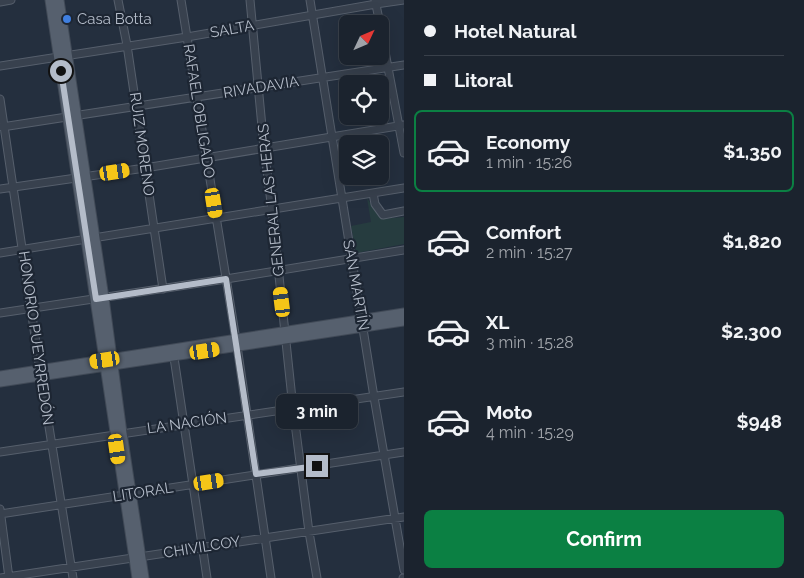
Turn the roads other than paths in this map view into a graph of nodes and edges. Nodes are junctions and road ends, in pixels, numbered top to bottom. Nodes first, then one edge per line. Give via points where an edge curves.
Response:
1 (11, 0) edge
2 (50, 0) edge
3 (59, 0) edge
4 (118, 0) edge
5 (181, 0) edge
6 (250, 0) edge
7 (310, 0) edge
8 (404, 0) edge
9 (0, 2) edge
10 (375, 2) edge
11 (312, 15) junction
12 (378, 15) edge
13 (253, 26) junction
14 (187, 37) junction
15 (127, 45) junction
16 (63, 55) junction
17 (404, 65) edge
18 (0, 66) edge
19 (388, 67) junction
20 (322, 77) junction
21 (259, 88) junction
22 (197, 96) junction
23 (0, 98) edge
24 (136, 107) junction
25 (72, 117) junction
26 (402, 125) edge
27 (2, 127) edge
28 (332, 137) junction
29 (264, 148) junction
30 (404, 153) edge
31 (208, 157) junction
32 (145, 168) junction
33 (81, 177) junction
34 (13, 187) junction
35 (404, 188) edge
36 (0, 189) edge
37 (373, 193) junction
38 (342, 198) junction
39 (272, 210) junction
40 (404, 211) edge
41 (217, 219) junction
42 (154, 229) junction
43 (91, 239) junction
44 (23, 249) junction
45 (404, 250) edge
46 (0, 252) edge
47 (352, 259) junction
48 (278, 271) junction
49 (226, 279) junction
50 (163, 289) junction
51 (100, 299) junction
52 (32, 309) junction
53 (0, 313) edge
54 (404, 313) edge
55 (404, 321) edge
56 (363, 324) junction
57 (286, 335) junction
58 (236, 343) junction
59 (173, 352) junction
60 (109, 363) junction
61 (41, 373) junction
62 (0, 376) edge
63 (0, 382) edge
64 (404, 392) edge
65 (374, 396) junction
66 (294, 408) junction
67 (246, 415) junction
68 (184, 424) junction
69 (118, 433) junction
70 (52, 444) junction
71 (0, 452) edge
72 (404, 452) edge
73 (384, 456) junction
74 (301, 468) junction
75 (256, 474) junction
76 (193, 484) junction
77 (127, 495) junction
78 (61, 504) junction
79 (0, 512) edge
80 (404, 517) edge
81 (395, 519) junction
82 (309, 532) junction
83 (264, 538) junction
84 (202, 547) junction
85 (137, 557) junction
86 (72, 567) junction
87 (404, 570) edge
88 (9, 577) edge
89 (0, 578) edge
90 (73, 578) edge
91 (137, 578) edge
92 (144, 578) edge
93 (207, 578) edge
94 (271, 578) edge
95 (317, 578) edge

1 - 9 street
2 - 16 main road
3 - 16 main road
4 - 15 street, RUIZ MORENO
5 - 14 street, RAFAEL OBLIGADO
6 - 13 street, GENERAL LAS HERAS
7 - 11 street, SAN MARTÍN
8 - 10 street, SALTA
10 - 11 street, SALTA
10 - 12 street
11 - 13 street, SALTA
11 - 20 street, SAN MARTÍN
13 - 14 street, SALTA
13 - 21 street, GENERAL LAS HERAS
14 - 15 street, SALTA
14 - 22 street, RAFAEL OBLIGADO
15 - 16 street, SALTA
15 - 24 street, RUIZ MORENO
16 - 18 street, SALTA
16 - 25 main road
17 - 19 street, RIVADAVIA
19 - 20 street, RIVADAVIA
19 - 26 street
20 - 21 street, RIVADAVIA
20 - 28 street, SAN MARTÍN
21 - 22 street, RIVADAVIA
21 - 29 street, GENERAL LAS HERAS
22 - 24 street, RIVADAVIA
22 - 31 street, RAFAEL OBLIGADO
23 - 27 street, HONORIO PUEYRREDÓN
24 - 25 street, RIVADAVIA
24 - 32 street, RUIZ MORENO
25 - 27 street, RIVADAVIA
25 - 33 main road
26 - 28 street
26 - 30 street
27 - 34 street, HONORIO PUEYRREDÓN
28 - 29 street
28 - 38 street, SAN MARTÍN
29 - 31 street
29 - 39 street, GENERAL LAS HERAS
31 - 32 street
31 - 41 street, RAFAEL OBLIGADO
32 - 33 street
32 - 42 street, RUIZ MORENO
33 - 34 street
33 - 43 main road
34 - 36 street
34 - 44 street, HONORIO PUEYRREDÓN
35 - 37 street
37 - 38 street
37 - 40 street via 383,215
38 - 39 street
38 - 47 street, SAN MARTÍN
39 - 41 street
39 - 48 street, GENERAL LAS HERAS
41 - 42 street
41 - 49 street, RAFAEL OBLIGADO
42 - 43 street
42 - 50 street, RUIZ MORENO
43 - 44 street
43 - 51 main road
44 - 46 street
44 - 52 street, HONORIO PUEYRREDÓN
45 - 47 street
47 - 48 street
47 - 56 street, SAN MARTÍN
48 - 49 street
48 - 57 street, GENERAL LAS HERAS
49 - 50 street
49 - 58 street, RAFAEL OBLIGADO
50 - 51 street
51 - 52 street
51 - 60 main road
52 - 53 street
52 - 61 street, HONORIO PUEYRREDÓN
54 - 56 main road
55 - 56 main road
56 - 57 main road
56 - 65 street, SAN MARTÍN
57 - 58 main road
57 - 66 street, GENERAL LAS HERAS
58 - 59 main road
58 - 67 street, RAFAEL OBLIGADO
59 - 60 main road
59 - 68 street
60 - 61 main road
60 - 69 main road
61 - 62 main road
61 - 63 main road
61 - 70 street, HONORIO PUEYRREDÓN
64 - 65 street, LA NACIÓN
65 - 66 street, LA NACIÓN
65 - 73 street, SAN MARTÍN
66 - 67 street, LA NACIÓN
66 - 74 street, GENERAL LAS HERAS
67 - 68 street, LA NACIÓN
67 - 75 street, RAFAEL OBLIGADO
68 - 69 street, LA NACIÓN
68 - 76 street
69 - 70 street, LA NACIÓN
69 - 77 main road
70 - 71 street, LA NACIÓN
70 - 78 street, HONORIO PUEYRREDÓN
72 - 73 street, LITORAL
73 - 74 street, LITORAL
73 - 81 street, SAN MARTÍN
74 - 75 street, LITORAL
74 - 82 street, GENERAL LAS HERAS
75 - 76 street, LITORAL
75 - 83 street, RAFAEL OBLIGADO
76 - 77 street, LITORAL
76 - 84 street
77 - 78 street, LITORAL
77 - 85 main road
78 - 79 street, LITORAL
78 - 86 street, HONORIO PUEYRREDÓN
79 - 88 street
80 - 81 street, CHIVILCOY
81 - 82 street, CHIVILCOY
81 - 87 street, SAN MARTÍN
82 - 83 street, CHIVILCOY
82 - 95 street, GENERAL LAS HERAS
83 - 84 street, CHIVILCOY
83 - 94 street, RAFAEL OBLIGADO
84 - 85 street, CHIVILCOY
84 - 93 street
85 - 86 street, CHIVILCOY
85 - 91 main road
85 - 92 main road
86 - 88 street, CHIVILCOY
86 - 90 street, HONORIO PUEYRREDÓN
88 - 89 street, CHIVILCOY

